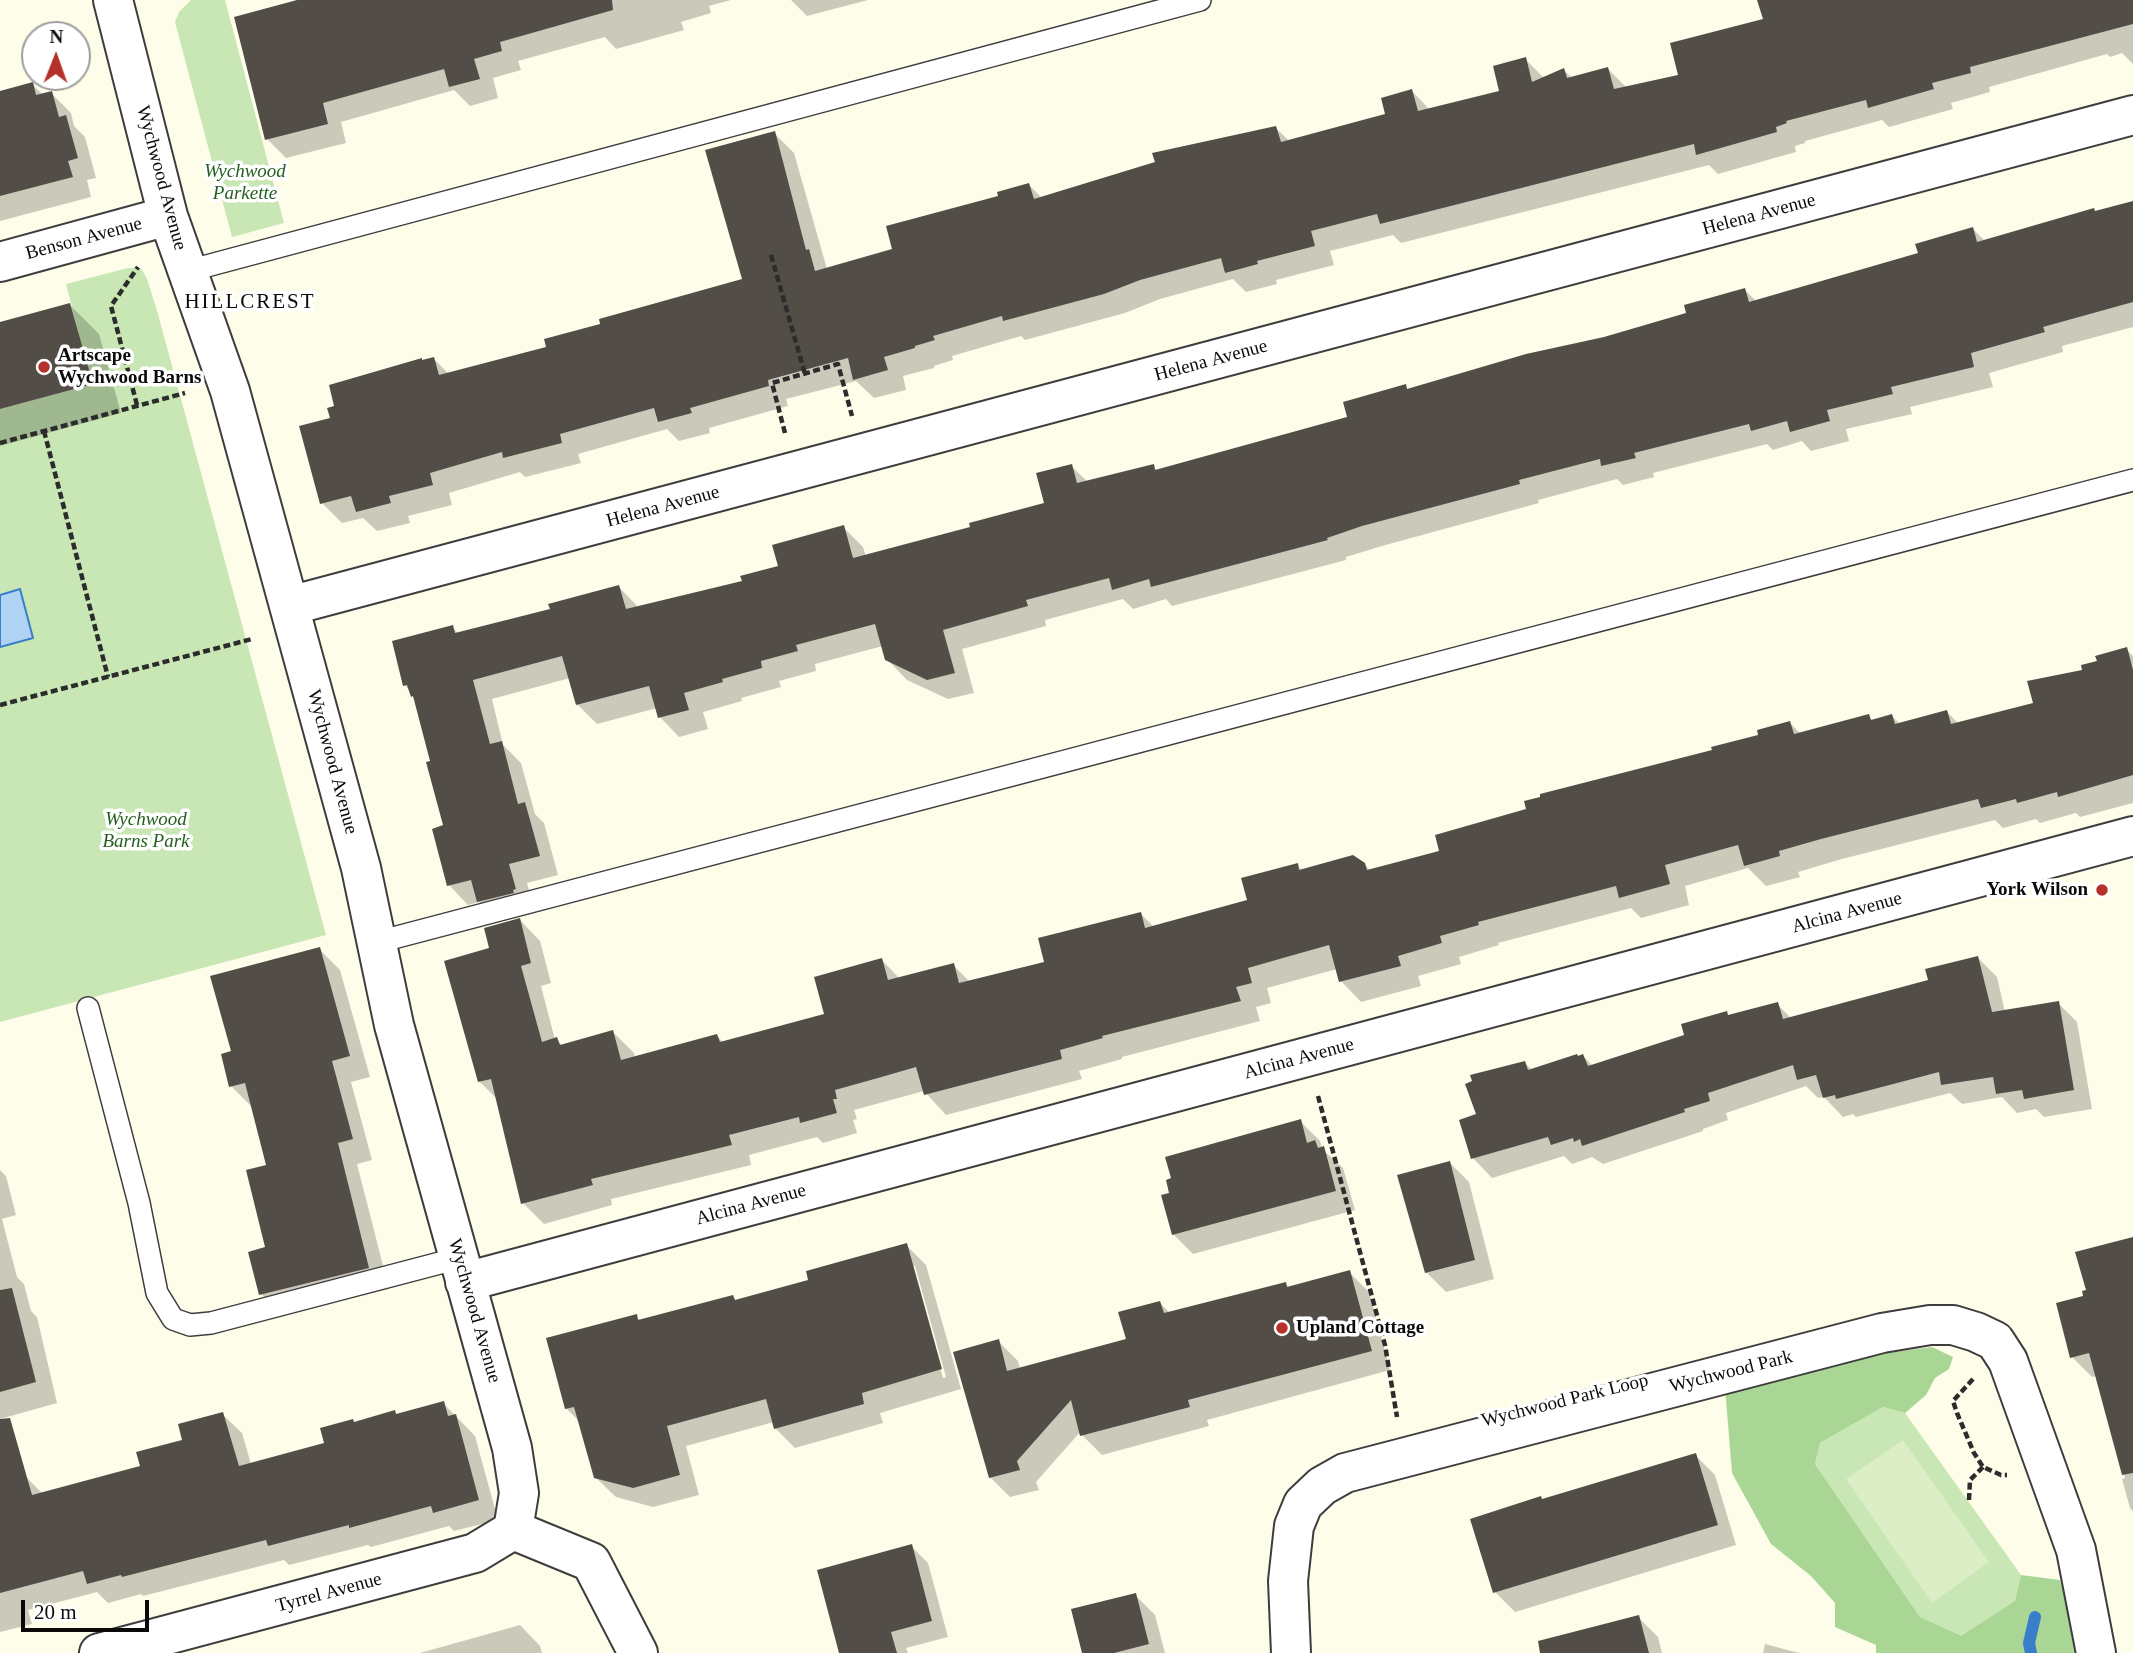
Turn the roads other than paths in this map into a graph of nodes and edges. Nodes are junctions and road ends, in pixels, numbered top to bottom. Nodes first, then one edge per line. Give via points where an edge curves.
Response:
1 (113, 0) edge
2 (1200, 0) edge
3 (2133, 115) edge
4 (168, 216) junction
5 (0, 262) edge
6 (188, 271) junction
7 (2133, 480) edge
8 (289, 606) junction
9 (2133, 836) edge
10 (378, 942) junction
11 (88, 1008) dead end
12 (462, 1270) junction
13 (513, 1530) junction
14 (99, 1653) edge
15 (638, 1653) edge
16 (1292, 1653) edge
17 (2096, 1653) edge

1 - 4 street, Wychwood Avenue
2 - 6 lane
3 - 8 street, Helena Avenue
4 - 5 street, Benson Avenue
4 - 6 street, Wychwood Avenue
6 - 8 street, Wychwood Avenue via 230,391
7 - 10 lane
8 - 10 street, Wychwood Avenue
9 - 12 street, Alcina Avenue
10 - 12 street, Wychwood Avenue via 394,1025
11 - 12 lane via 139,1203 157,1293 173,1319 190,1325 211,1323
12 - 13 street, Wychwood Avenue via 512,1448 519,1493
13 - 14 street, Tyrrel Avenue via 475,1553
13 - 15 street via 591,1562
16 - 17 street, Wychwood Park via 1288,1581 1294,1526 1303,1504 1345,1473 1882,1333 1930,1325 1976,1332 1995,1341 2008,1361 2076,1550

